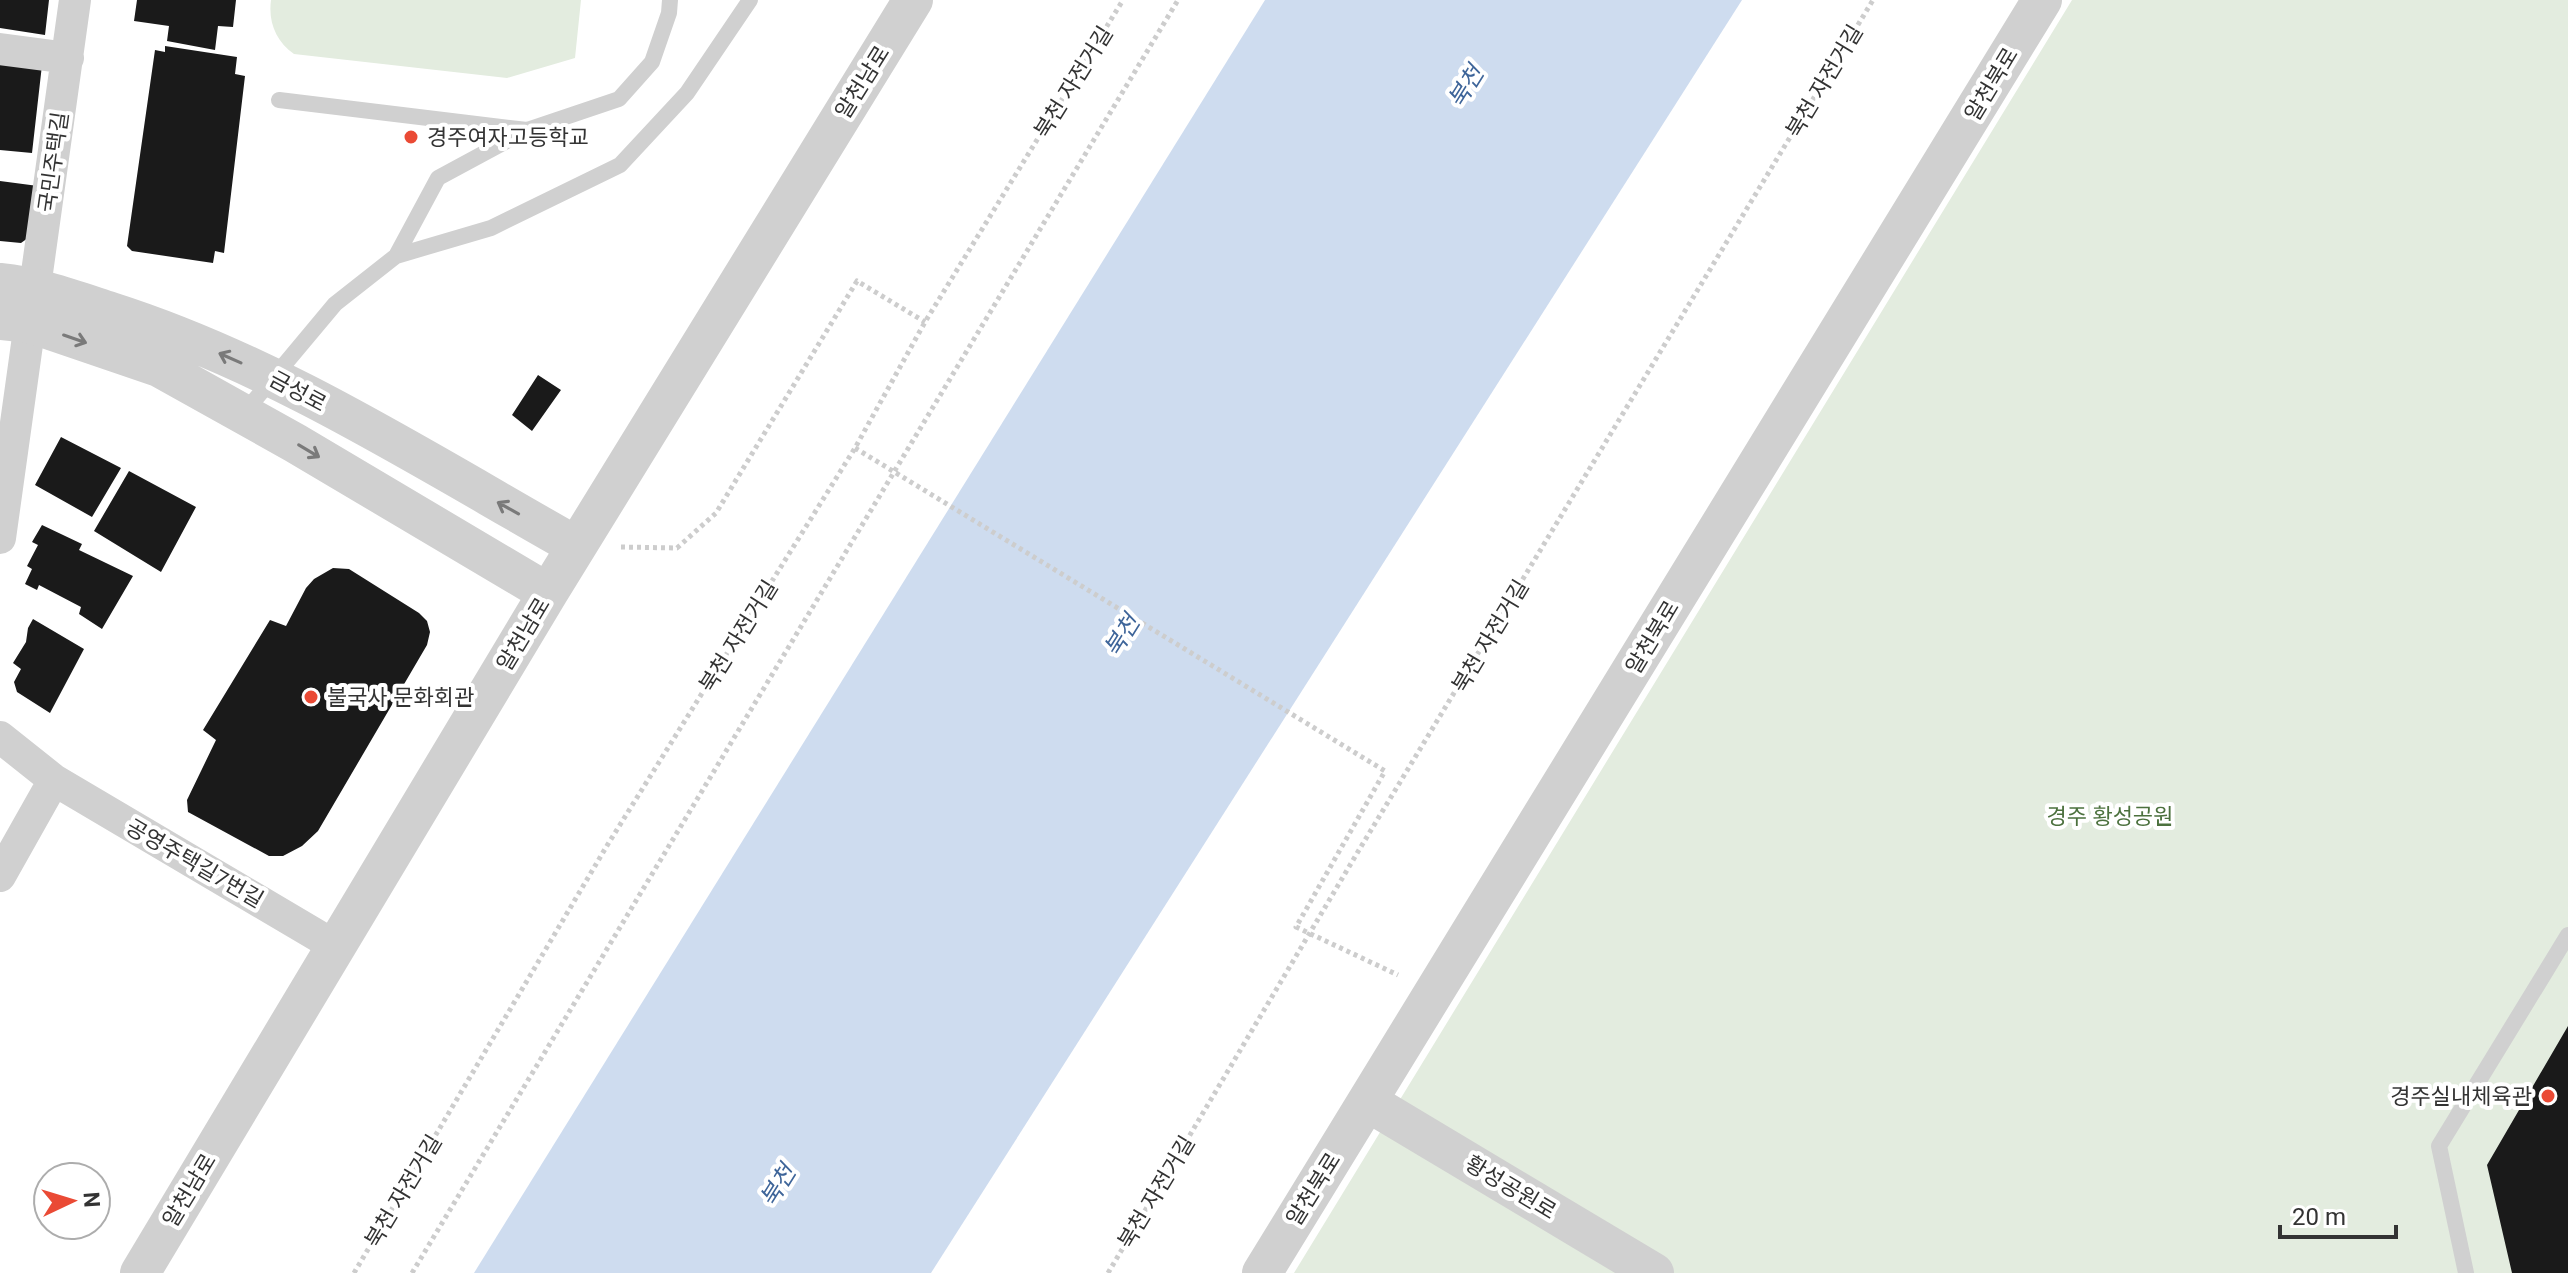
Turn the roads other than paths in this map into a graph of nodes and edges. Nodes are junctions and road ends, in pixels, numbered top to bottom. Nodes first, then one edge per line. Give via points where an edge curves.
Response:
1 (75, 0) edge
2 (670, 0) edge
3 (750, 0) edge
4 (913, 0) edge
5 (2042, 0) edge
6 (0, 49) edge
7 (68, 58) junction
8 (279, 100) dead end
9 (527, 130) junction
10 (396, 256) junction
11 (16, 303) edge
12 (274, 377) junction
13 (243, 414) junction
14 (0, 538) edge
15 (576, 546) junction
16 (548, 593) junction
17 (0, 737) edge
18 (54, 780) junction
19 (0, 876) edge
20 (2568, 935) edge
21 (335, 946) junction
22 (1368, 1102) junction
23 (140, 1273) edge
24 (1262, 1273) edge
25 (1654, 1273) edge
26 (2466, 1273) edge

1 - 7 street, 국민주택길
2 - 9 lane via 652,62 619,99
3 - 10 lane via 687,93 620,165 491,228
4 - 15 street, 알천남로
5 - 22 street, 알천북로
6 - 7 street
7 - 11 street, 국민주택길
8 - 9 lane
9 - 10 lane via 438,178
10 - 12 lane via 335,304
12 -> 11 street, 금성로 via 169,331
11 -> 13 street, 금성로 via 159,367
11 - 14 street
12 - 13 lane
15 -> 12 street, 금성로
13 -> 16 street, 금성로
15 - 16 street, 알천남로
16 - 21 street, 알천남로
17 - 18 street, 공영주택길7번길
18 - 19 street
18 - 21 street, 공영주택길7번길
20 - 26 lane via 2439,1146
21 - 23 street, 알천남로
22 - 24 street, 알천북로
22 - 25 street, 황성공원로

